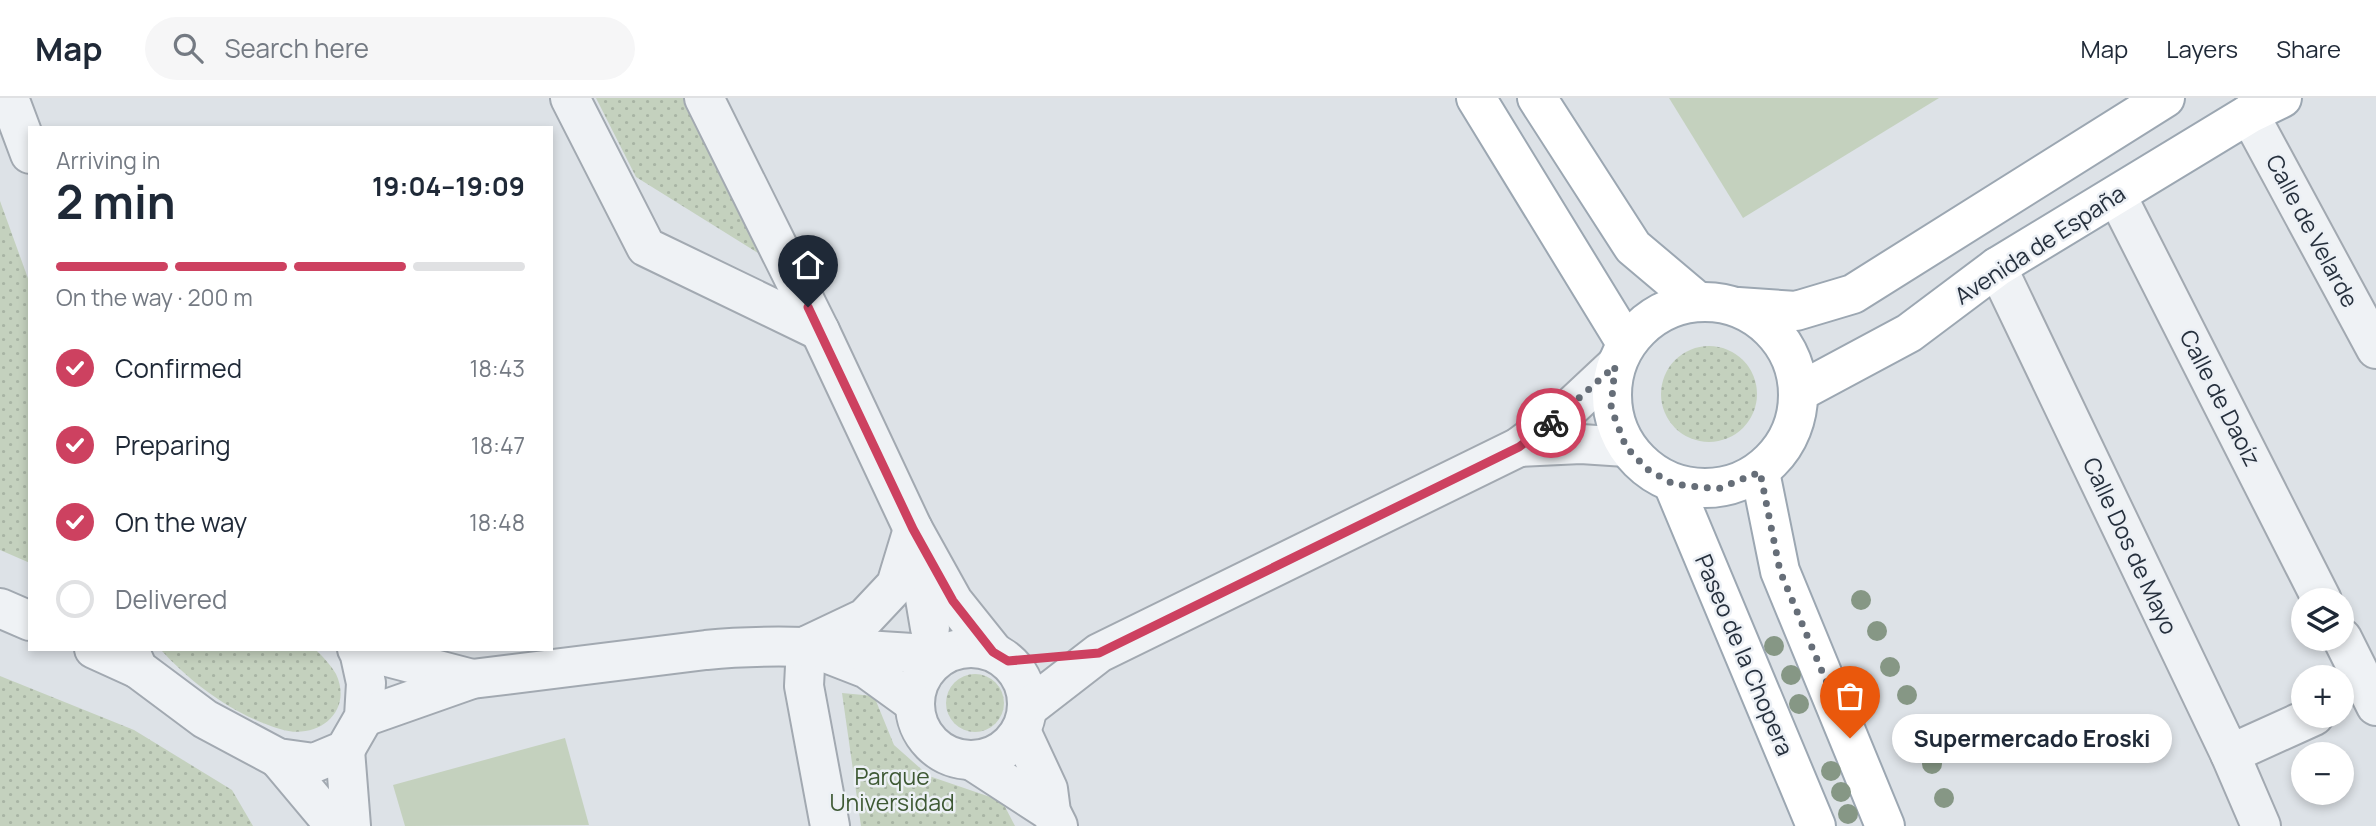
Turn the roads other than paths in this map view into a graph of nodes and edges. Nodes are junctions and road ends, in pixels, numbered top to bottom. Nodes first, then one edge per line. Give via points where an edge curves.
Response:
1 (9, 98) edge
2 (570, 98) edge
3 (704, 98) edge
4 (1476, 98) edge
5 (1537, 98) edge
6 (2165, 98) edge
7 (2265, 106) edge
8 (28, 149) edge
9 (2117, 196) junction
10 (1997, 267) junction
11 (1697, 301) junction
12 (1735, 306) junction
13 (820, 331) junction
14 (2376, 349) edge
15 (1620, 355) junction
16 (1799, 392) junction
17 (1519, 447) junction
18 (1626, 447) junction
19 (1760, 472) junction
20 (1673, 484) junction
21 (913, 529) junction
22 (2316, 588) edge
23 (936, 641) junction
24 (806, 646) junction
25 (102, 651) edge
26 (358, 651) edge
27 (362, 651) edge
28 (2346, 651) edge
29 (1099, 653) junction
30 (1000, 656) junction
31 (134, 659) edge
32 (472, 679) junction
33 (2362, 700) edge
34 (914, 703) junction
35 (364, 717) junction
36 (1024, 719) junction
37 (2291, 726) edge
38 (345, 750) junction
39 (2230, 754) junction
40 (278, 758) junction
41 (971, 760) junction
42 (1055, 819) edge
43 (335, 826) edge
44 (351, 826) edge
45 (830, 826) edge
46 (1816, 826) edge
47 (1885, 826) edge
48 (2261, 826) edge

1 - 8 street
2 - 13 street via 646,247
3 - 13 street
4 - 15 main road
5 - 11 main road via 1633,247
6 - 12 main road via 1853,294 1796,311
7 - 9 main road, Avenida de España
7 - 14 street, Calle de Velarde
9 - 10 main road, Avenida de España
9 - 22 street, Calle de Daoíz
10 - 16 main road, Avenida de España via 1909,333
10 - 39 street, Calle Dos de Mayo
11 - 12 main road
11 - 15 main road via 1657,314
12 - 16 main road via 1768,326 1790,356
13 - 21 street
15 - 17 street via 1568,410
15 - 18 main road via 1611,408
16 - 19 main road via 1789,437
17 - 18 street
17 - 29 street
18 - 20 main road via 1647,469
19 - 20 main road via 1718,489
19 - 47 main road via 1780,571
20 - 46 main road, Paseo de la Chopera
21 - 23 street
21 - 24 street via 896,585 865,618
21 - 30 street via 953,601
23 - 24 street
23 - 30 street via 977,647
23 - 34 street via 917,684
24 - 32 street via 743,646
24 - 34 street via 867,669
24 - 45 street via 804,686
25 - 31 street
26 - 35 street via 366,683
27 - 32 street
28 - 33 street
29 - 30 street
29 - 36 street
30 - 36 street via 1020,674 1026,690
31 - 40 street via 205,719
32 - 35 street
34 - 41 street via 917,721 937,750
35 - 38 street
36 - 41 street via 1000,753
36 - 42 street
37 - 39 street
38 - 40 street via 314,763
38 - 44 street
39 - 48 street, Calle Dos de Mayo
40 - 43 street
41 - 42 street

